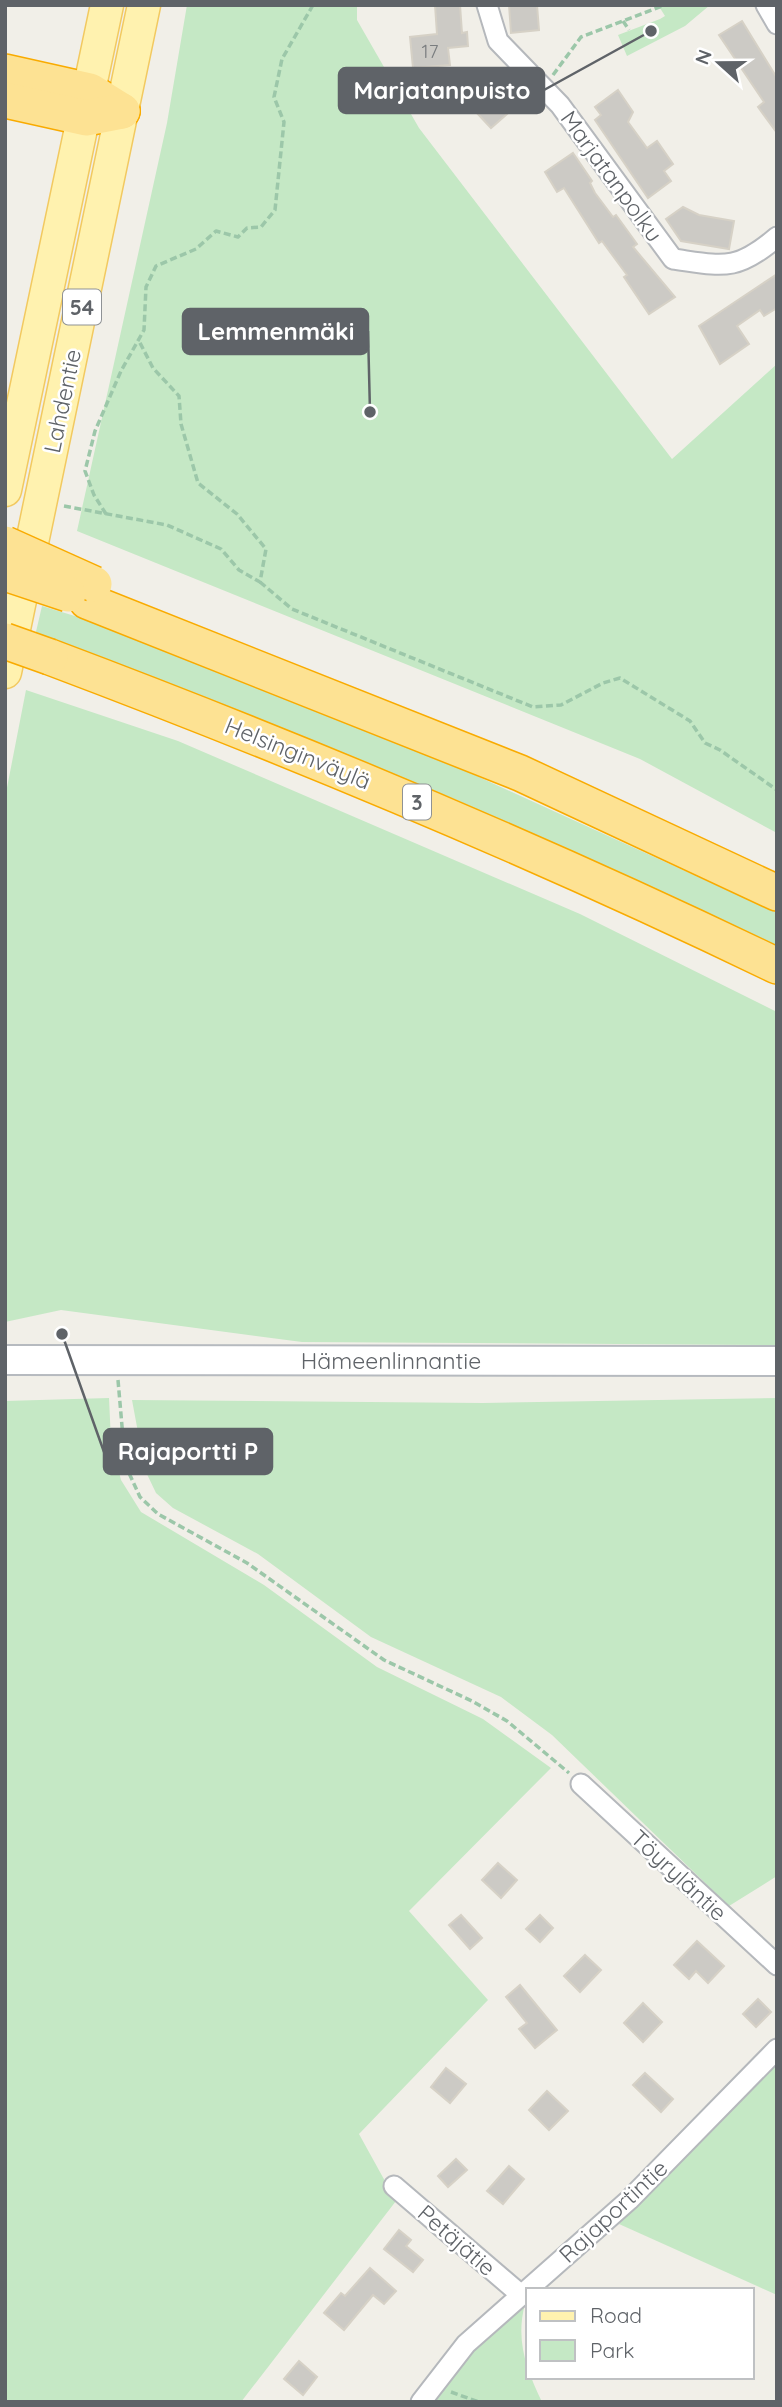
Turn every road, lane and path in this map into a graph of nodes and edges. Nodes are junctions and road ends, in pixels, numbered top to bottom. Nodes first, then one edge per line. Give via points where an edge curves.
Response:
1 (107, 5) edge
2 (144, 5) edge
3 (313, 5) edge
4 (487, 5) edge
5 (665, 5) edge
6 (766, 5) edge
7 (623, 21) junction
8 (777, 24) edge
9 (629, 30) dead end
10 (5, 72) edge
11 (545, 87) junction
12 (5, 100) edge
13 (88, 104) junction
14 (122, 111) junction
15 (777, 237) edge
16 (139, 341) junction
17 (5, 490) edge
18 (41, 502) junction
19 (106, 514) junction
20 (5, 544) edge
21 (5, 573) edge
22 (260, 582) junction
23 (91, 593) junction
24 (5, 640) edge
25 (5, 672) edge
26 (777, 790) edge
27 (777, 893) edge
28 (777, 966) edge
29 (117, 1359) junction
30 (5, 1360) edge
31 (777, 1361) edge
32 (581, 1784) joint
33 (777, 1965) edge
34 (777, 2049) edge
35 (394, 2186) dead end
36 (527, 2288) edge
37 (526, 2289) edge
38 (520, 2294) junction
39 (434, 2382) junction
40 (421, 2402) edge
41 (479, 2402) edge

1 - 13 main road, Lahdentie / 54
2 - 14 main road, Lahdentie / 54
3 - 16 path via 282,59 274,97 284,122 275,210 261,226 247,228 238,237 216,231 196,249 156,266 146,287 144,330
4 - 11 street, Marjatanpolku via 498,41
5 - 7 path
6 - 8 street
7 - 9 path
7 - 11 path via 581,37
10 - 13 highway
11 - 15 street, Marjatanpolku via 673,259 722,266 753,258
12 - 13 highway
13 - 14 highway
13 - 17 main road, Lahdentie / 54
14 - 18 main road, Lahdentie / 54
16 - 19 path via 95,431 85,471
16 - 22 path via 153,368 179,396 181,424 198,482 237,514 266,549
18 - 19 path
18 - 25 main road, Lahdentie / 54
19 - 22 path via 167,525 221,549 239,570
20 - 23 highway, bridge
21 - 23 highway, bridge
22 - 26 path via 292,609 534,707 561,705 620,678 690,721 705,743
23 - 27 highway via 159,628 520,773
24 - 28 highway, Helsinginväylä / 3, bridge via 492,833
29 - 30 main road, Hämeenlinnantie
29 - 31 main road, Hämeenlinnantie
29 - 32 path via 129,1473 141,1497 158,1514 247,1563 384,1660 507,1721
32 - 33 street, Töyryläntie
34 - 36 street, Rajaportintie via 629,2200
35 - 38 street, Petäjätie
37 - 38 street, Rajaportintie
38 - 39 street, Rajaportintie via 466,2344
39 - 40 street, Rajaportintie
39 - 41 path

